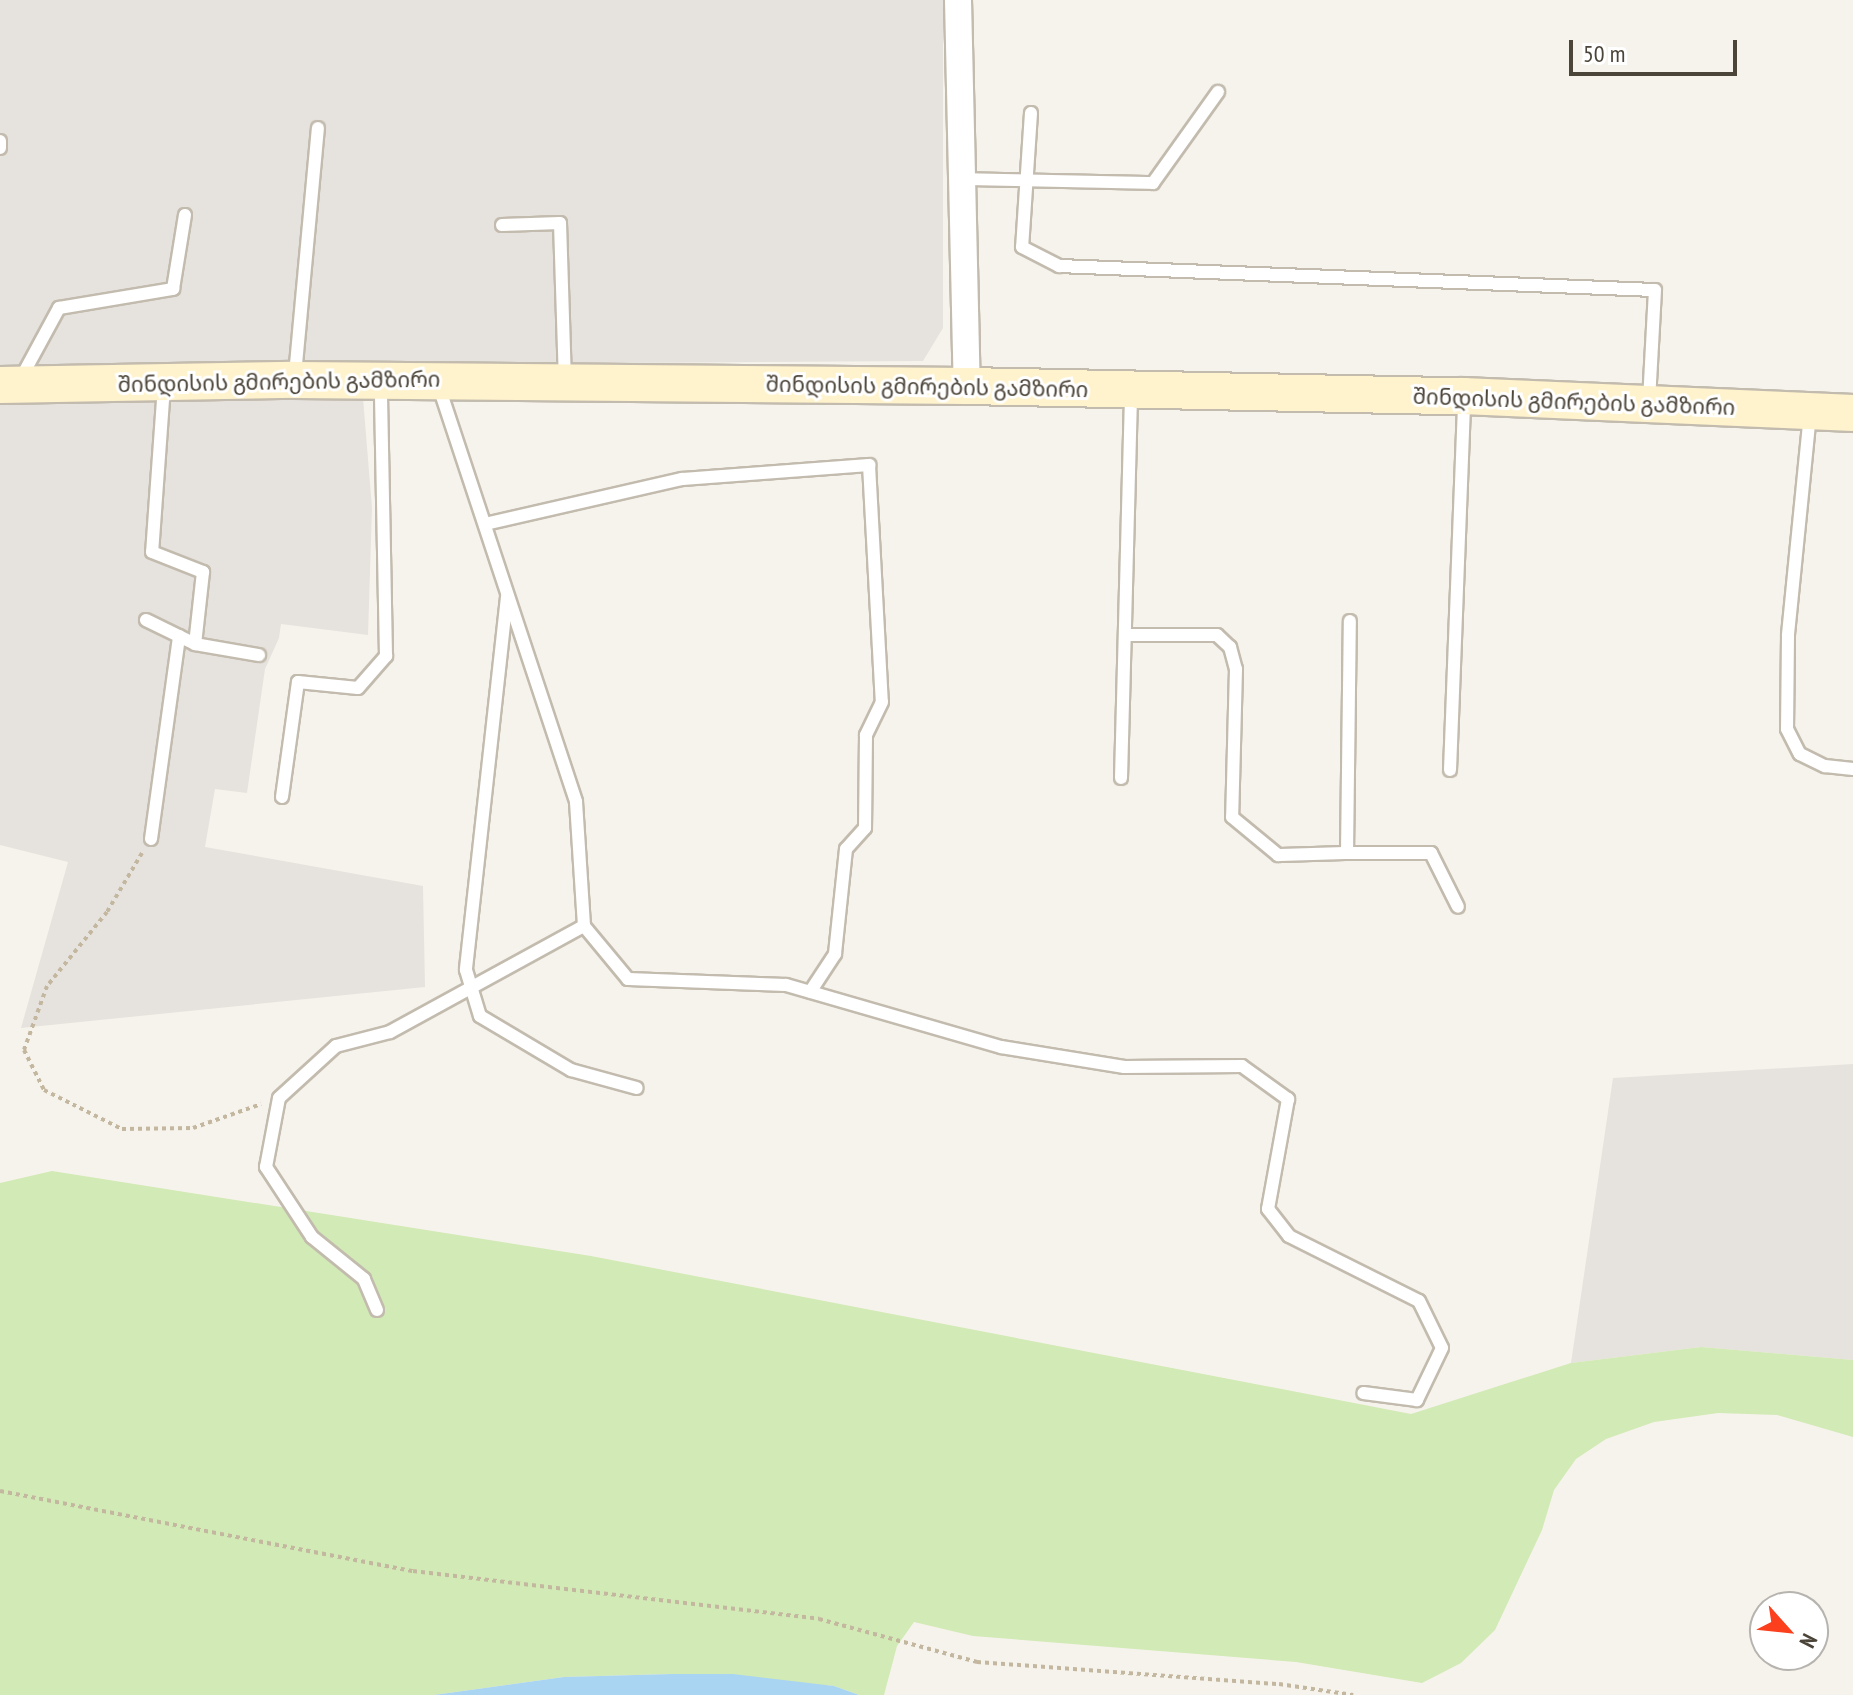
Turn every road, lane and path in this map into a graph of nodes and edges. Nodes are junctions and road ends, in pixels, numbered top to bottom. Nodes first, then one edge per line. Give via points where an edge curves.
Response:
1 (958, 0) edge
2 (1218, 92) dead end
3 (1031, 113) dead end
4 (318, 128) dead end
5 (0, 141) edge
6 (0, 148) edge
7 (962, 179) junction
8 (1027, 180) junction
9 (185, 215) dead end
10 (502, 225) dead end
11 (295, 380) junction
12 (381, 380) junction
13 (437, 381) junction
14 (565, 381) junction
15 (165, 383) junction
16 (9, 385) edge
17 (967, 386) junction
18 (1131, 390) junction
19 (1464, 396) junction
20 (1649, 404) junction
21 (1811, 411) junction
22 (1853, 413) edge
23 (485, 524) junction
24 (507, 590) junction
25 (146, 620) dead end
26 (1350, 621) dead end
27 (1125, 635) junction
28 (179, 636) junction
29 (195, 644) junction
30 (259, 655) dead end
31 (1853, 769) edge
32 (1450, 770) dead end
33 (1121, 778) dead end
34 (282, 797) dead end
35 (151, 839) joint
36 (1347, 853) junction
37 (1458, 907) dead end
38 (584, 926) junction
39 (472, 989) junction
40 (810, 992) junction
41 (637, 1088) dead end
42 (279, 1098) junction
43 (377, 1310) dead end
44 (1363, 1393) dead end
45 (0, 1491) edge
46 (1353, 1695) edge

1 - 7 street
2 - 8 lane via 1153,183
3 - 8 lane
4 - 11 lane
5 - 6 lane
7 - 8 lane
7 - 17 street
8 - 20 lane via 1022,247 1059,266 1655,290
9 - 16 lane via 173,289 59,308
10 - 14 lane via 560,223
11 - 12 main road, შინდისის გმირების გამზირი
11 - 15 main road, შინდისის გმირების გამზირი
12 - 13 main road, შინდისის გმირების გამზირი
12 - 34 lane via 386,656 358,688 298,682
13 - 14 main road, შინდისის გმირების გამზირი
13 - 23 lane
14 - 17 main road, შინდისის გმირების გამზირი
15 - 16 main road, შინდისის გმირების გამზირი
15 - 29 lane via 152,552 203,572
17 - 18 main road, შინდისის გმირების გამზირი
18 - 19 main road, შინდისის გმირების გამზირი
18 - 27 lane
19 - 20 main road, შინდისის გმირების გამზირი
19 - 32 lane
20 - 21 main road, შინდისის გმირების გამზირი
21 - 22 main road, შინდისის გმირების გამზირი
21 - 31 lane via 1788,636 1787,729 1800,754 1825,766
23 - 24 lane
23 - 40 lane via 682,479 869,465 882,702 866,735 865,828 846,849 835,954
24 - 38 lane via 576,802
24 - 39 lane via 466,970
25 - 28 lane
26 - 36 lane
27 - 33 lane
27 - 36 lane via 1217,635 1230,647 1236,669 1232,817 1278,855
28 - 29 lane
28 - 35 lane
29 - 30 lane
35 - 42 path via 107,912 47,986 24,1050 44,1090 122,1129 193,1128
36 - 37 lane via 1431,853
38 - 39 lane
38 - 40 lane via 628,979 786,985
39 - 41 lane via 480,1016 558,1063
39 - 42 lane via 390,1032 336,1046
40 - 44 lane via 1001,1047 1124,1067 1242,1066 1288,1099 1268,1209 1289,1236 1419,1301 1442,1348 1417,1400
42 - 43 lane via 266,1167 312,1237 364,1279
45 - 46 path via 413,1571 819,1619 977,1662 1279,1684

